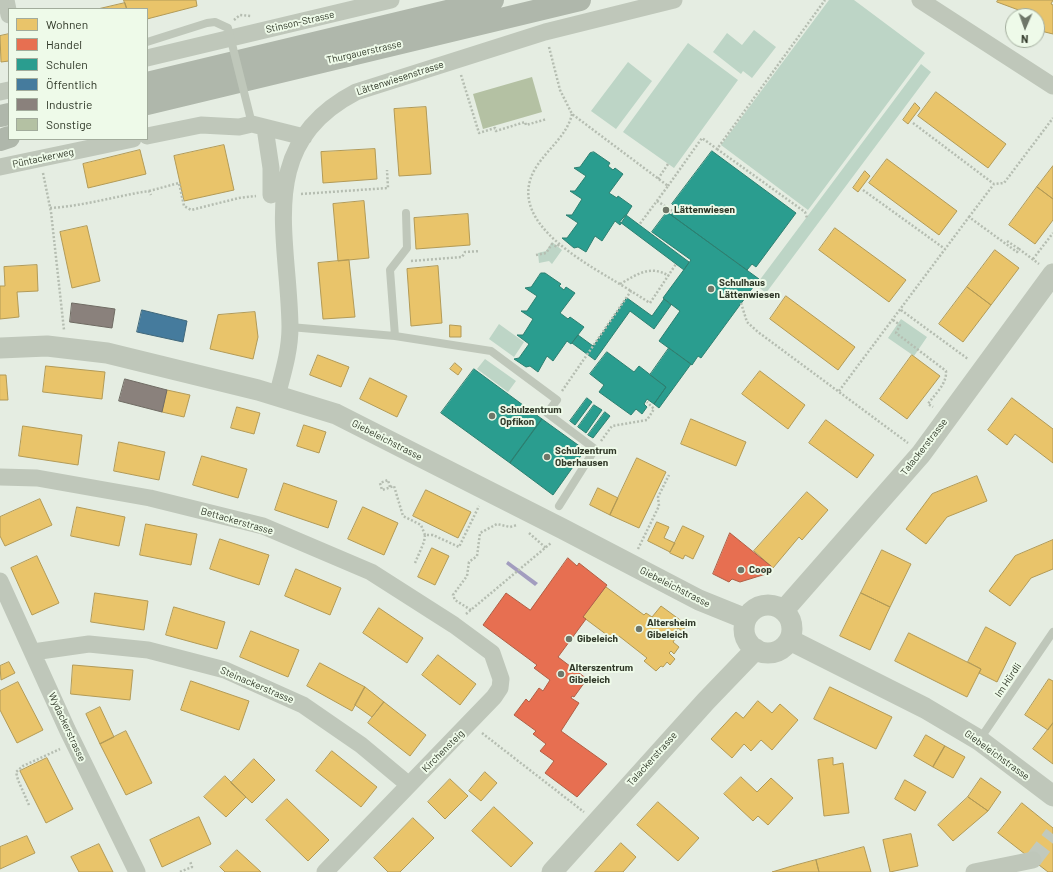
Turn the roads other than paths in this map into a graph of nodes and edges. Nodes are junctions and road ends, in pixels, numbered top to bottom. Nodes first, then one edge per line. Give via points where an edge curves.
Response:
1 (6, 0) edge
2 (391, 0) edge
3 (493, 0) edge
4 (580, 0) edge
5 (674, 0) edge
6 (920, 0) edge
7 (8, 11) edge
8 (148, 42) edge
9 (148, 58) edge
10 (148, 83) edge
11 (1053, 86) edge
12 (148, 104) edge
13 (256, 123) junction
14 (148, 136) edge
15 (304, 137) junction
16 (128, 140) edge
17 (0, 167) edge
18 (271, 195) road end
19 (406, 213) dead end
20 (1049, 271) edge
21 (290, 327) junction
22 (395, 336) junction
23 (0, 348) edge
24 (277, 396) junction
25 (0, 477) edge
26 (559, 506) dead end
27 (0, 580) edge
28 (784, 610) junction
29 (746, 620) junction
30 (454, 625) joint
31 (1053, 632) edge
32 (790, 640) junction
33 (756, 649) junction
34 (33, 652) junction
35 (979, 740) junction
36 (409, 785) junction
37 (1053, 796) edge
38 (1033, 860) tunnel mouth
39 (1004, 869) edge
40 (137, 872) edge
41 (325, 872) edge
42 (552, 872) edge
43 (974, 872) edge

1 - 7 street
2 - 9 street, Stinson-Strasse
3 - 10 main road, Thurgauerstrasse
4 - 12 main road, Thurgauerstrasse
5 - 15 street, Lättenwiesenstrasse via 545,32 356,92 335,103 320,116
6 - 11 street
8 - 13 lane, bridge via 207,23 215,22 228,28
13 - 14 street via 239,127 201,125
13 - 15 street
13 - 18 street via 271,168
15 - 21 street, Lättenwiesenstrasse via 291,161 282,208
16 - 17 street, Püntackerweg
19 - 22 lane via 406,248 390,270
20 - 28 street, Talackerstrasse via 921,454
21 - 22 lane
21 - 24 street, Lättenwiesenstrasse via 288,356
22 - 26 lane via 491,351 556,400 547,413 595,449
23 - 24 street, Giebeleichstrasse via 47,346 107,353
24 - 29 street, Giebeleichstrasse via 336,414 692,597
25 - 30 street, Bettackerstrasse via 37,478 150,498 263,526 371,572
27 - 34 street, Wydackerstrasse
28 - 29 street via 777,606 762,605 755,608
28 - 32 street via 793,627
29 - 33 street via 745,636 749,644
30 - 36 street, Kirchensteig via 492,653 501,679 500,688 470,724
31 - 35 lane, Im Hürdli
32 - 33 street via 785,646 771,653
32 - 35 street, Giebeleichstrasse via 925,708
33 - 42 street, Talackerstrasse via 700,706
34 - 36 street, Steinackerstrasse via 89,644 148,650 225,670 303,705 361,745
34 - 40 street, Wydackerstrasse
35 - 37 street, Giebeleichstrasse
36 - 41 street, Kirchensteig
38 - 39 street
39 - 43 street

